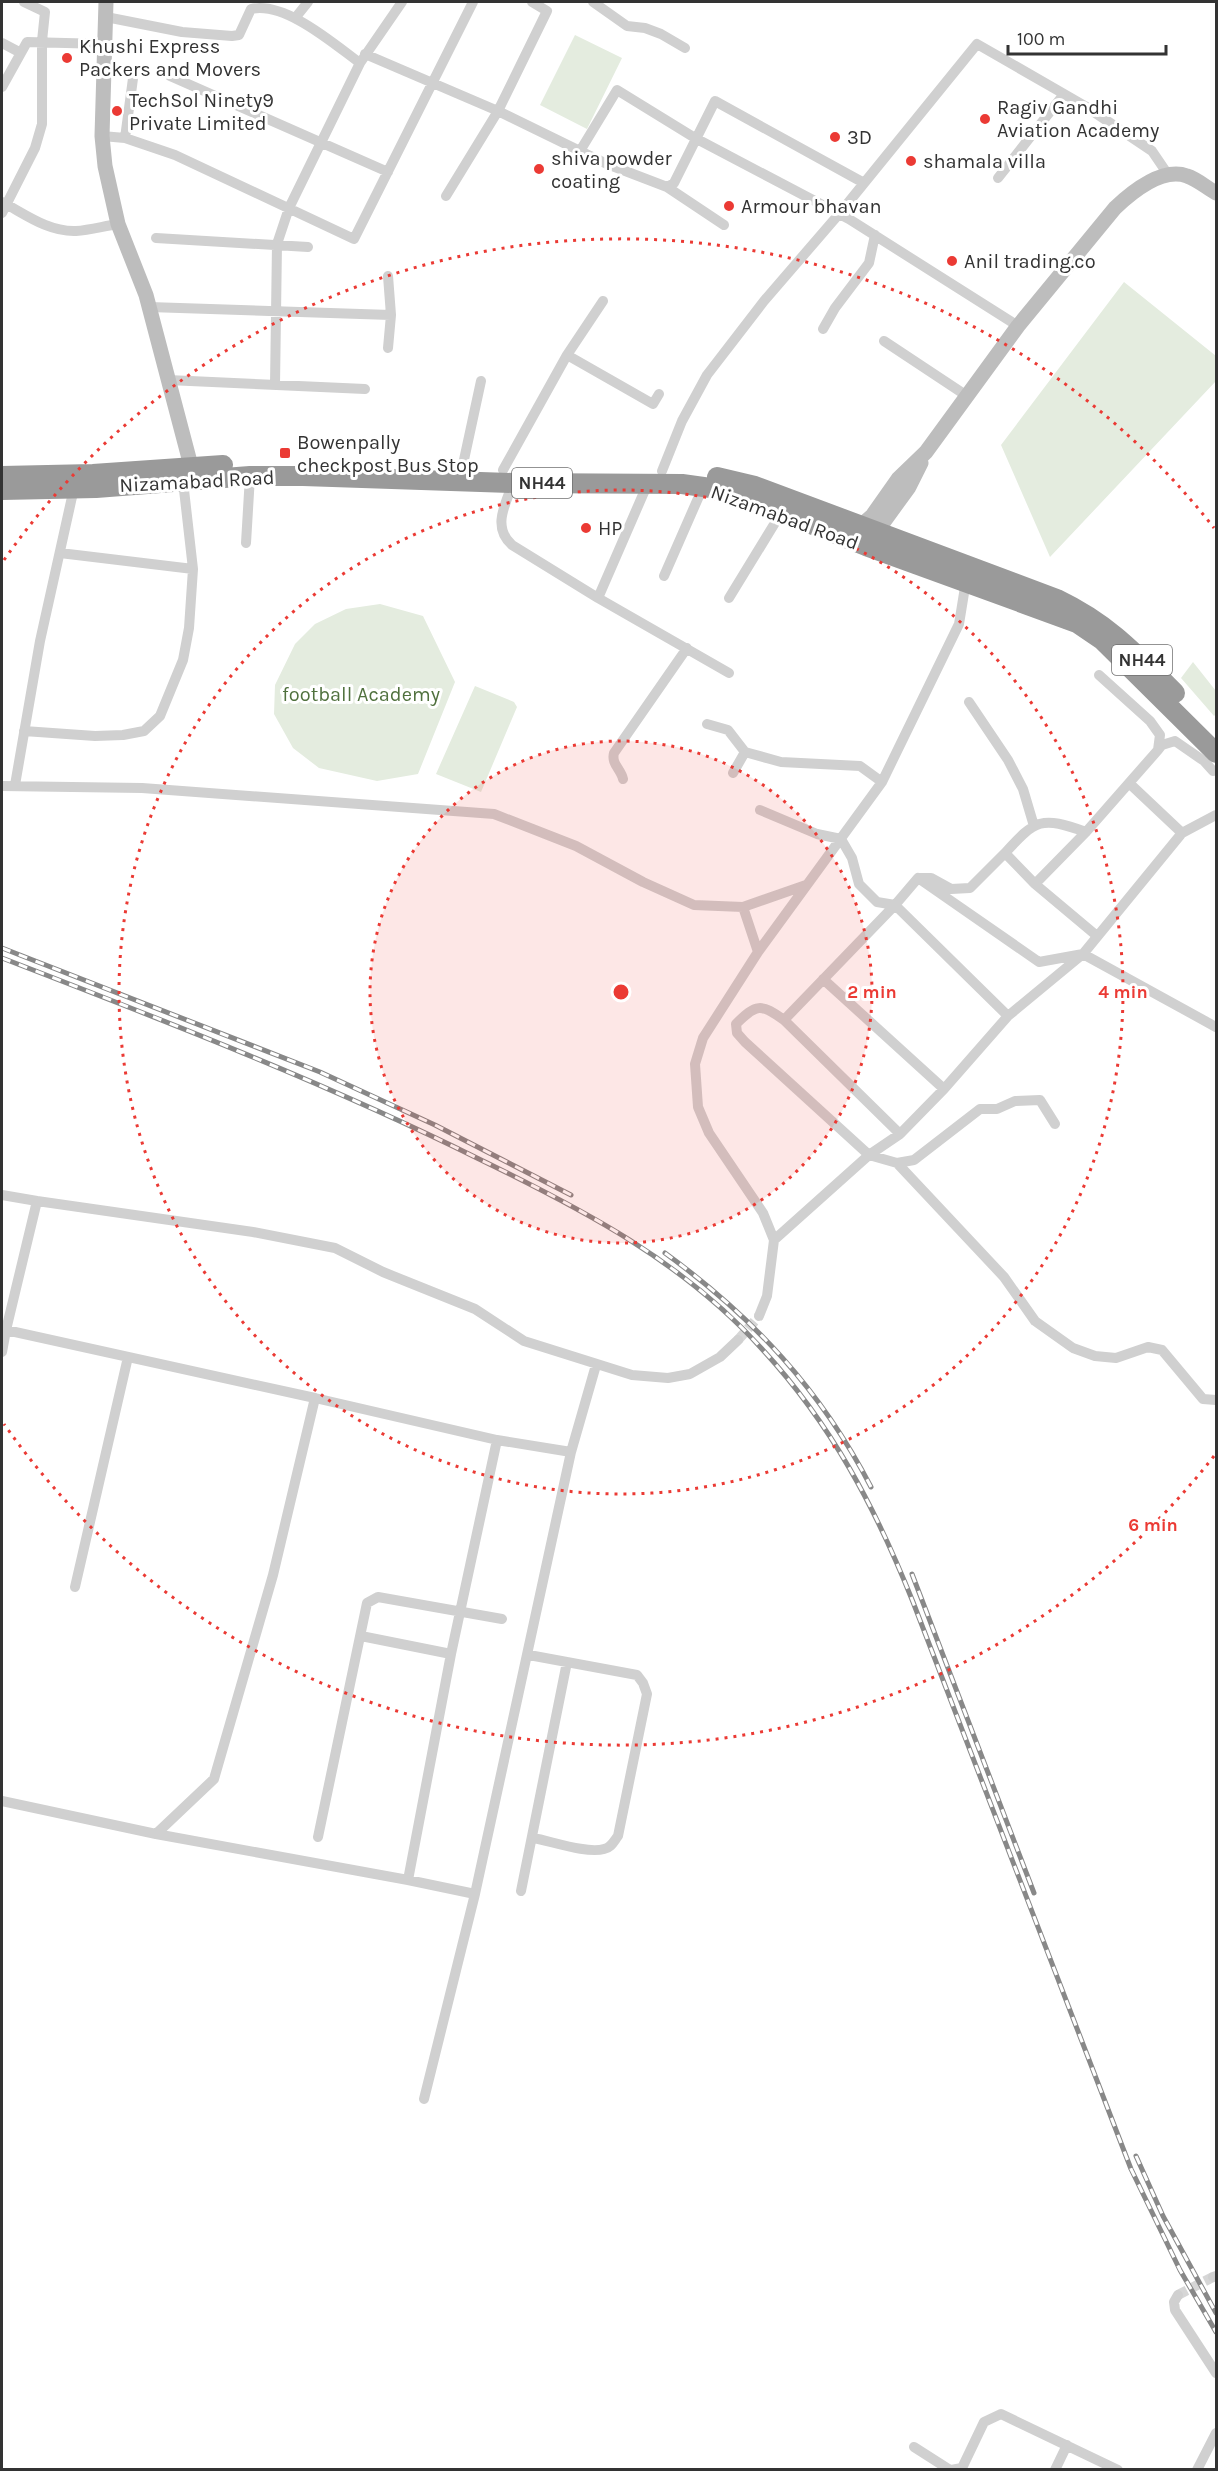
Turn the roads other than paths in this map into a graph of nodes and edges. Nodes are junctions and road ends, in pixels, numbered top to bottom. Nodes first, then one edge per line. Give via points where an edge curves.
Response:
1 (24, 2) edge
2 (308, 2) edge
3 (402, 2) edge
4 (473, 2) edge
5 (532, 2) edge
6 (593, 2) edge
7 (267, 5) edge
8 (106, 9) edge
9 (296, 17) junction
10 (42, 42) junction
11 (2, 43) edge
12 (104, 44) junction
13 (685, 48) dead end
14 (21, 53) junction
15 (362, 58) junction
16 (134, 70) dead end
17 (170, 75) dead end
18 (433, 85) junction
19 (2, 87) edge
20 (1064, 94) junction
21 (498, 111) junction
22 (102, 136) junction
23 (125, 138) junction
24 (695, 138) junction
25 (322, 142) junction
26 (580, 152) junction
27 (388, 171) junction
28 (1169, 176) junction
29 (998, 177) dead end
30 (864, 183) junction
31 (667, 187) junction
32 (1216, 194) edge
33 (446, 196) dead end
34 (3, 206) edge
35 (289, 208) junction
36 (839, 214) junction
37 (118, 224) junction
38 (724, 225) dead end
39 (875, 235) junction
40 (156, 238) dead end
41 (277, 244) junction
42 (308, 247) dead end
43 (388, 276) dead end
44 (603, 301) dead end
45 (149, 307) junction
46 (276, 312) junction
47 (392, 315) junction
48 (1018, 326) junction
49 (823, 329) dead end
50 (884, 342) dead end
51 (388, 348) dead end
52 (567, 355) junction
53 (168, 380) junction
54 (481, 381) dead end
55 (275, 386) junction
56 (365, 389) dead end
57 (659, 394) dead end
58 (967, 396) junction
59 (462, 469) junction
60 (187, 473) junction
61 (2, 476) edge
62 (250, 476) junction
63 (508, 477) junction
64 (655, 477) junction
65 (703, 487) junction
66 (74, 488) junction
67 (2, 490) edge
68 (782, 513) junction
69 (868, 535) junction
70 (246, 543) dead end
71 (60, 553) junction
72 (193, 569) junction
73 (664, 576) dead end
74 (966, 581) junction
75 (598, 598) junction
76 (729, 598) dead end
77 (687, 648) junction
78 (729, 673) dead end
79 (1099, 675) dead end
80 (969, 702) dead end
81 (707, 724) dead end
82 (24, 731) junction
83 (1216, 735) edge
84 (1158, 750) junction
85 (745, 752) junction
86 (1215, 762) edge
87 (733, 773) dead end
88 (623, 779) dead end
89 (882, 782) junction
90 (1129, 783) junction
91 (15, 785) junction
92 (2, 786) edge
93 (760, 810) dead end
94 (1216, 815) edge
95 (1034, 826) junction
96 (1086, 832) junction
97 (1182, 833) junction
98 (841, 839) junction
99 (1005, 854) junction
100 (918, 878) junction
101 (1035, 884) junction
102 (806, 885) junction
103 (895, 905) junction
104 (743, 907) junction
105 (1097, 936) junction
106 (758, 952) junction
107 (1083, 954) junction
108 (823, 979) junction
109 (1008, 1016) junction
110 (784, 1020) junction
111 (1216, 1027) edge
112 (944, 1089) junction
113 (1055, 1124) dead end
114 (900, 1134) junction
115 (869, 1155) junction
116 (897, 1162) junction
117 (2, 1195) edge
118 (37, 1201) junction
119 (774, 1240) junction
120 (759, 1316) tunnel mouth
121 (6, 1330) junction
122 (738, 1340) tunnel mouth
123 (2, 1352) edge
124 (128, 1357) junction
125 (596, 1365) junction
126 (315, 1398) junction
127 (1216, 1400) edge
128 (497, 1440) junction
129 (571, 1452) junction
130 (75, 1587) dead end
131 (460, 1612) junction
132 (502, 1619) dead end
133 (361, 1636) junction
134 (451, 1654) junction
135 (529, 1655) junction
136 (567, 1662) junction
137 (2, 1801) edge
138 (156, 1834) junction
139 (318, 1837) dead end
140 (533, 1838) junction
141 (408, 1880) junction
142 (521, 1892) dead end
143 (476, 1894) junction
144 (424, 2099) dead end
145 (1178, 2295) dead end
146 (1216, 2373) edge
147 (1216, 2433) edge
148 (1067, 2445) junction
149 (914, 2447) dead end
150 (951, 2469) edge
151 (1055, 2469) edge
152 (1118, 2469) edge
153 (1197, 2469) edge

1 - 10 street via 45,12
2 - 9 street
3 - 15 street
4 - 18 street
5 - 21 street via 547,11
6 - 13 street via 627,26 661,34
7 - 8 street via 251,9 239,35 232,36 182,33
7 - 9 street
8 - 12 main road
9 - 15 street
10 - 12 street
10 - 14 street via 27,42
10 - 34 street via 42,124 35,148
11 - 14 street
12 - 22 main road
14 - 19 street
15 - 18 street
15 - 25 street
16 - 23 street
17 - 25 street
18 - 21 street
18 - 27 street
20 - 28 street via 1152,151
20 - 29 street
20 - 30 street via 977,44
21 - 26 street
21 - 33 street
22 - 23 street
22 - 37 main road
23 - 35 street via 175,155
24 - 26 street via 617,90
24 - 30 street via 716,101
24 - 31 street via 674,183
24 - 36 street
25 - 27 street
25 - 35 street
26 - 31 street
27 - 35 street via 354,239
28 - 32 main road via 1186,175
28 - 48 main road via 1131,192
30 - 36 street
31 - 38 street
34 - 37 street via 67,231
35 - 41 street
36 - 39 street
36 - 64 street via 707,375
37 - 45 main road
39 - 48 street
39 - 49 street via 870,263
40 - 41 street
41 - 42 street
41 - 46 street
43 - 47 street
44 - 52 street
45 - 46 street
45 - 53 main road
46 - 47 street
46 - 55 street
47 - 51 street
48 - 58 main road
50 - 58 street
52 - 57 street via 652,404
52 - 63 street
53 - 55 street
53 - 60 main road
54 - 59 street
55 - 56 street
58 - 69 main road via 926,452 898,479
59 - 60 highway, Nizamabad Road / NH44 via 302,465
59 - 63 highway, Nizamabad Road / NH44
60 - 61 highway, Nizamabad Road / NH44
60 - 62 highway, Nizamabad Road / NH44
60 - 66 highway, Nizamabad Road / NH44
60 - 72 street
62 - 63 highway, Nizamabad Road / NH44
62 - 70 street
63 - 64 highway, Nizamabad Road / NH44
63 - 75 street via 500,522 504,538
64 - 65 highway, Nizamabad Road / NH44
64 - 69 highway, Nizamabad Road / NH44 via 671,470 728,478
64 - 75 street
65 - 68 highway, Nizamabad Road / NH44 via 725,490
65 - 73 street
66 - 67 highway, Nizamabad Road / NH44
66 - 71 street
68 - 69 highway, Nizamabad Road / NH44 via 844,537
68 - 76 street
69 - 74 highway, Nizamabad Road / NH44
69 - 83 highway, Nizamabad Road / NH44 via 1083,611 1120,637
71 - 72 street
71 - 82 street
72 - 82 street via 183,660 160,716 144,731 123,735
74 - 86 highway, Nizamabad Road / NH44 via 1077,622 1102,640
74 - 89 street via 959,624
75 - 77 street
77 - 78 street
77 - 88 street via 614,753
79 - 84 street via 1150,721 1160,735
80 - 95 street via 1023,789
81 - 85 street via 728,730
82 - 91 street
84 - 86 street via 1175,741 1204,761
84 - 90 street
85 - 87 street
85 - 89 street via 781,762 860,766
89 - 98 street
90 - 96 street
90 - 97 street
91 - 92 street
91 - 104 street via 142,788 494,814 576,846 694,905
93 - 98 street via 817,834
94 - 97 street
95 - 96 street via 1056,822
95 - 99 street
96 - 101 street
97 - 105 street
98 - 102 street
98 - 103 street via 852,858 859,884 877,902
99 - 100 street via 970,888 951,889 931,878
99 - 101 street
100 - 103 street
100 - 107 street via 1039,962
101 - 105 street
102 - 104 street
102 - 106 street
103 - 108 street
103 - 109 street
104 - 106 street
105 - 107 street
106 - 119 street via 703,1038 695,1064 696,1090 698,1107 709,1133 763,1213
107 - 109 street
107 - 111 street
108 - 110 street
108 - 112 street
109 - 112 street
110 - 114 street
110 - 115 street via 771,1010 755,1008 735,1029
112 - 114 street
113 - 116 street via 1040,1100 1015,1101 997,1109 980,1110 914,1160
114 - 115 street
115 - 116 street
115 - 119 street
116 - 127 street via 1004,1277 1035,1321 1073,1348 1095,1356 1116,1358 1148,1347 1162,1350 1203,1399
117 - 118 street
118 - 121 street
118 - 125 street via 253,1232 334,1248 475,1310 524,1341
119 - 120 street via 767,1296
121 - 123 street
121 - 124 street
122 - 125 street via 720,1357 690,1374 669,1378 632,1375
124 - 126 street
124 - 130 street
125 - 129 street
126 - 128 street
126 - 138 street via 273,1575 214,1779
128 - 129 street
128 - 131 street
129 - 135 street
131 - 132 street
131 - 133 street via 378,1597 368,1603
131 - 134 street
133 - 134 street
133 - 139 street
134 - 141 street
135 - 136 street
135 - 143 street
136 - 140 street
136 - 140 street via 637,1675 647,1694 618,1836 611,1846 594,1850
137 - 138 street
138 - 141 street
140 - 142 street
141 - 143 street
143 - 144 street
145 - 146 street via 1175,2310
147 - 153 street
148 - 150 street via 1001,2414 984,2422 962,2468
148 - 151 street
148 - 152 street
149 - 150 street

